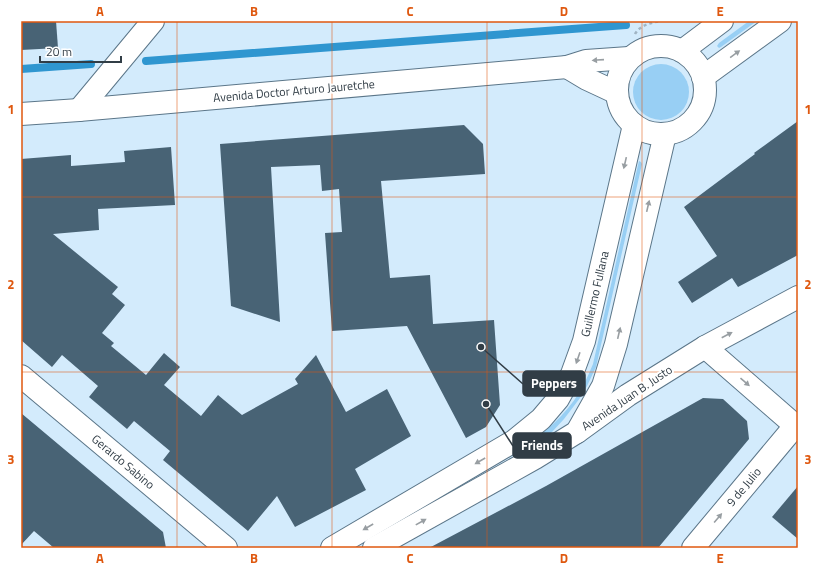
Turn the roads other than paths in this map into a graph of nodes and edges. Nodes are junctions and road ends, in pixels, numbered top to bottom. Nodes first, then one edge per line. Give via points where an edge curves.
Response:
1 (153, 21) edge
2 (722, 21) edge
3 (780, 21) edge
4 (682, 50) junction
5 (629, 58) junction
6 (567, 67) junction
7 (703, 77) junction
8 (616, 93) junction
9 (79, 110) junction
10 (21, 114) edge
11 (634, 125) junction
12 (665, 134) junction
13 (798, 297) edge
14 (705, 347) junction
15 (21, 376) edge
16 (797, 427) edge
17 (577, 432) junction
18 (226, 548) edge
19 (332, 548) edge
20 (374, 548) edge
21 (693, 548) edge

1 - 9 main road
2 - 4 main road
7 -> 3 main road
4 - 5 main road, Avenida Doctor Arturo Jauretche via 669,46 654,46 641,50
4 - 7 main road via 696,62
5 -> 6 main road, Avenida Doctor Arturo Jauretche via 586,61
5 - 8 main road via 620,71
6 - 8 main road via 586,80
6 - 9 main road, Avenida Doctor Arturo Jauretche
7 - 12 main road via 706,92 702,108 693,121 680,130
8 - 11 main road via 624,114
9 - 10 main road, Avenida Doctor Arturo Jauretche
11 - 12 main road via 648,133
11 -> 19 main road, Guillermo Fullana via 584,341 572,374 558,399 541,419 514,441
17 -> 12 main road via 603,386 616,344
14 -> 13 main road, Avenida Juan B. Justo
14 -> 16 main road
14 - 17 main road, Avenida Juan B. Justo via 628,395
15 - 18 main road, Gerardo Sabino
21 -> 16 main road, 9 de Julio
20 -> 17 main road, Avenida Juan B. Justo

